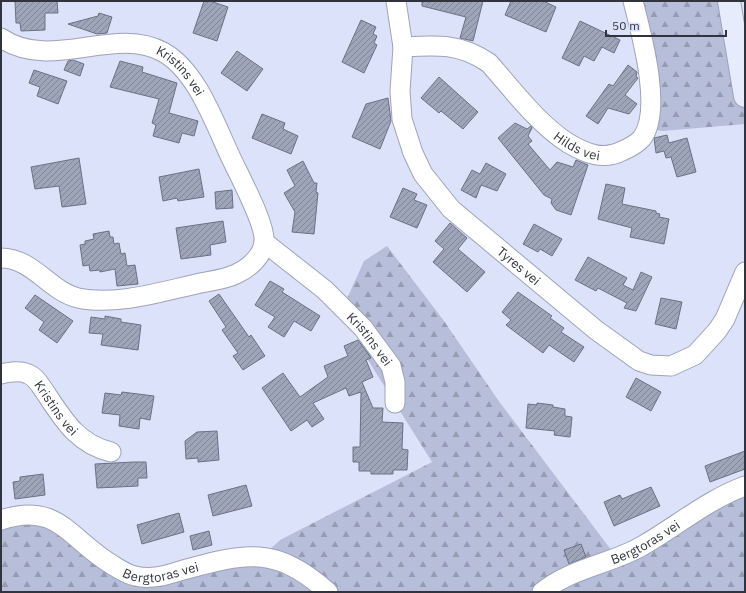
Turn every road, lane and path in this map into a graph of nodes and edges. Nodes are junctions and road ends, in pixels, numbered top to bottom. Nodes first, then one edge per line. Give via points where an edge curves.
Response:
1 (396, 1) edge
2 (633, 1) edge
3 (729, 1) edge
4 (1, 38) edge
5 (402, 47) junction
6 (745, 96) edge
7 (264, 242) junction
8 (1, 258) edge
9 (745, 272) edge
10 (1, 374) edge
11 (395, 403) dead end
12 (110, 452) dead end
13 (745, 486) edge
14 (1, 520) edge
15 (328, 592) edge
16 (542, 592) edge

1 - 5 street, Tyres vei
2 - 5 street, Hilds vei via 647,61 650,116 642,137 628,149 611,155 590,154 566,142 549,128 489,63 480,57 458,47
3 - 6 street
4 - 7 street, Kristins vei via 19,47 38,51 142,44 164,52 186,72 210,113 247,191 260,223
5 - 9 street, Tyres vei via 402,119 413,153 431,186 451,209 520,268 596,330 639,361 650,365 671,366 695,355 725,319
7 - 8 street via 257,258 236,274 166,291 113,300 77,298 57,287 25,263
7 - 11 street, Kristins vei via 325,290 363,328 390,366 395,382
10 - 12 street, Kristins vei via 29,374 76,434 90,445
13 - 16 street, Bergtoras vei via 713,500 636,549 574,574
14 - 15 street, Bergtoras vei via 20,514 53,519 106,561 135,576 160,576 226,558 261,556 291,565

